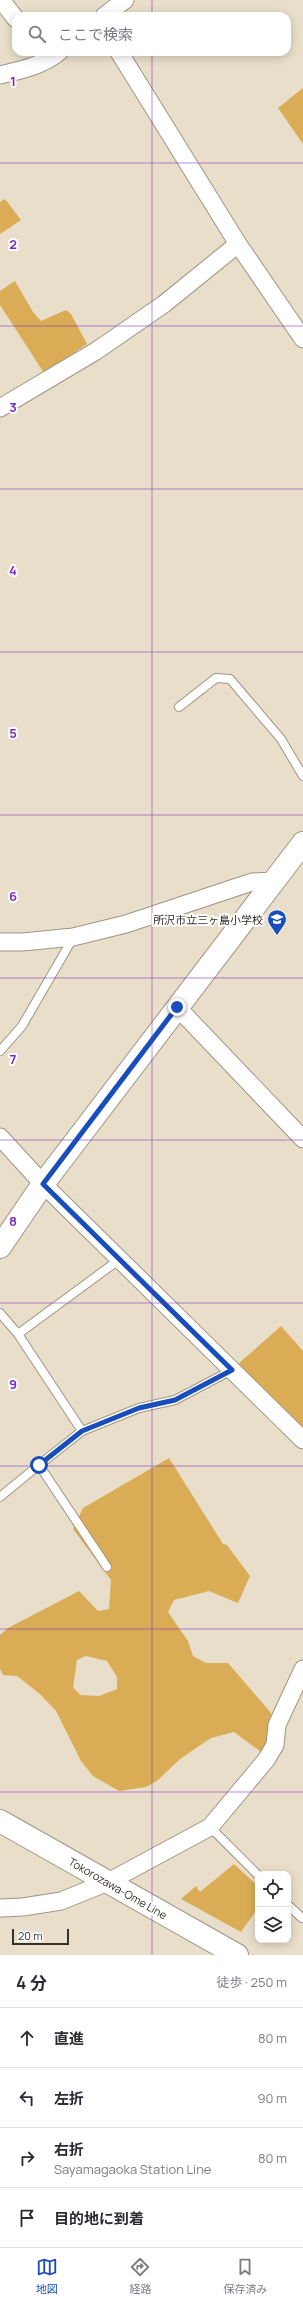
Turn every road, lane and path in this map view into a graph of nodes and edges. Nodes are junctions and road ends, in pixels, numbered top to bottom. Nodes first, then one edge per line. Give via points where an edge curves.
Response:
1 (1, 0) edge
2 (125, 0) edge
3 (109, 12) edge
4 (12, 14) edge
5 (48, 56) edge
6 (121, 56) edge
7 (0, 75) edge
8 (238, 244) junction
9 (303, 339) edge
10 (0, 408) edge
11 (179, 707) dead end
12 (303, 776) edge
13 (303, 843) edge
14 (274, 881) junction
15 (73, 937) junction
16 (0, 942) edge
17 (177, 1007) junction
18 (0, 1051) edge
19 (0, 1137) edge
20 (303, 1139) edge
21 (43, 1184) junction
22 (0, 1246) edge
23 (120, 1259) junction
24 (0, 1314) edge
25 (18, 1334) junction
26 (232, 1370) junction
27 (82, 1431) junction
28 (303, 1440) edge
29 (39, 1465) junction
30 (0, 1497) edge
31 (107, 1567) dead end
32 (303, 1669) edge
33 (0, 1821) edge
34 (210, 1827) junction
35 (255, 1872) edge
36 (108, 1882) junction
37 (291, 1907) edge
38 (0, 1908) edge
39 (302, 1918) dead end
40 (237, 1955) edge

1 - 4 street
2 - 3 street
5 - 7 street
6 - 8 street
8 - 9 street
8 - 10 street via 164,304 96,351
11 - 12 lane via 216,678 230,679 281,739
13 - 14 main road
14 - 15 street via 252,882 126,924
14 - 17 main road
15 - 16 street
15 - 18 lane via 22,1026
17 - 20 street
17 - 21 main road
19 - 21 street
21 - 22 main road
21 - 23 street
23 - 25 lane
23 - 26 street
24 - 25 lane
25 - 27 lane
26 - 27 lane via 175,1400 139,1408
26 - 28 street
27 - 29 lane
29 - 30 lane
29 - 31 lane
32 - 34 street via 277,1725 275,1745 266,1760
33 - 36 main road, Tokorozawa-Ome Line
34 - 35 lane
34 - 36 street
36 - 38 street via 61,1901
36 - 40 main road, Tokorozawa-Ome Line
37 - 39 lane

